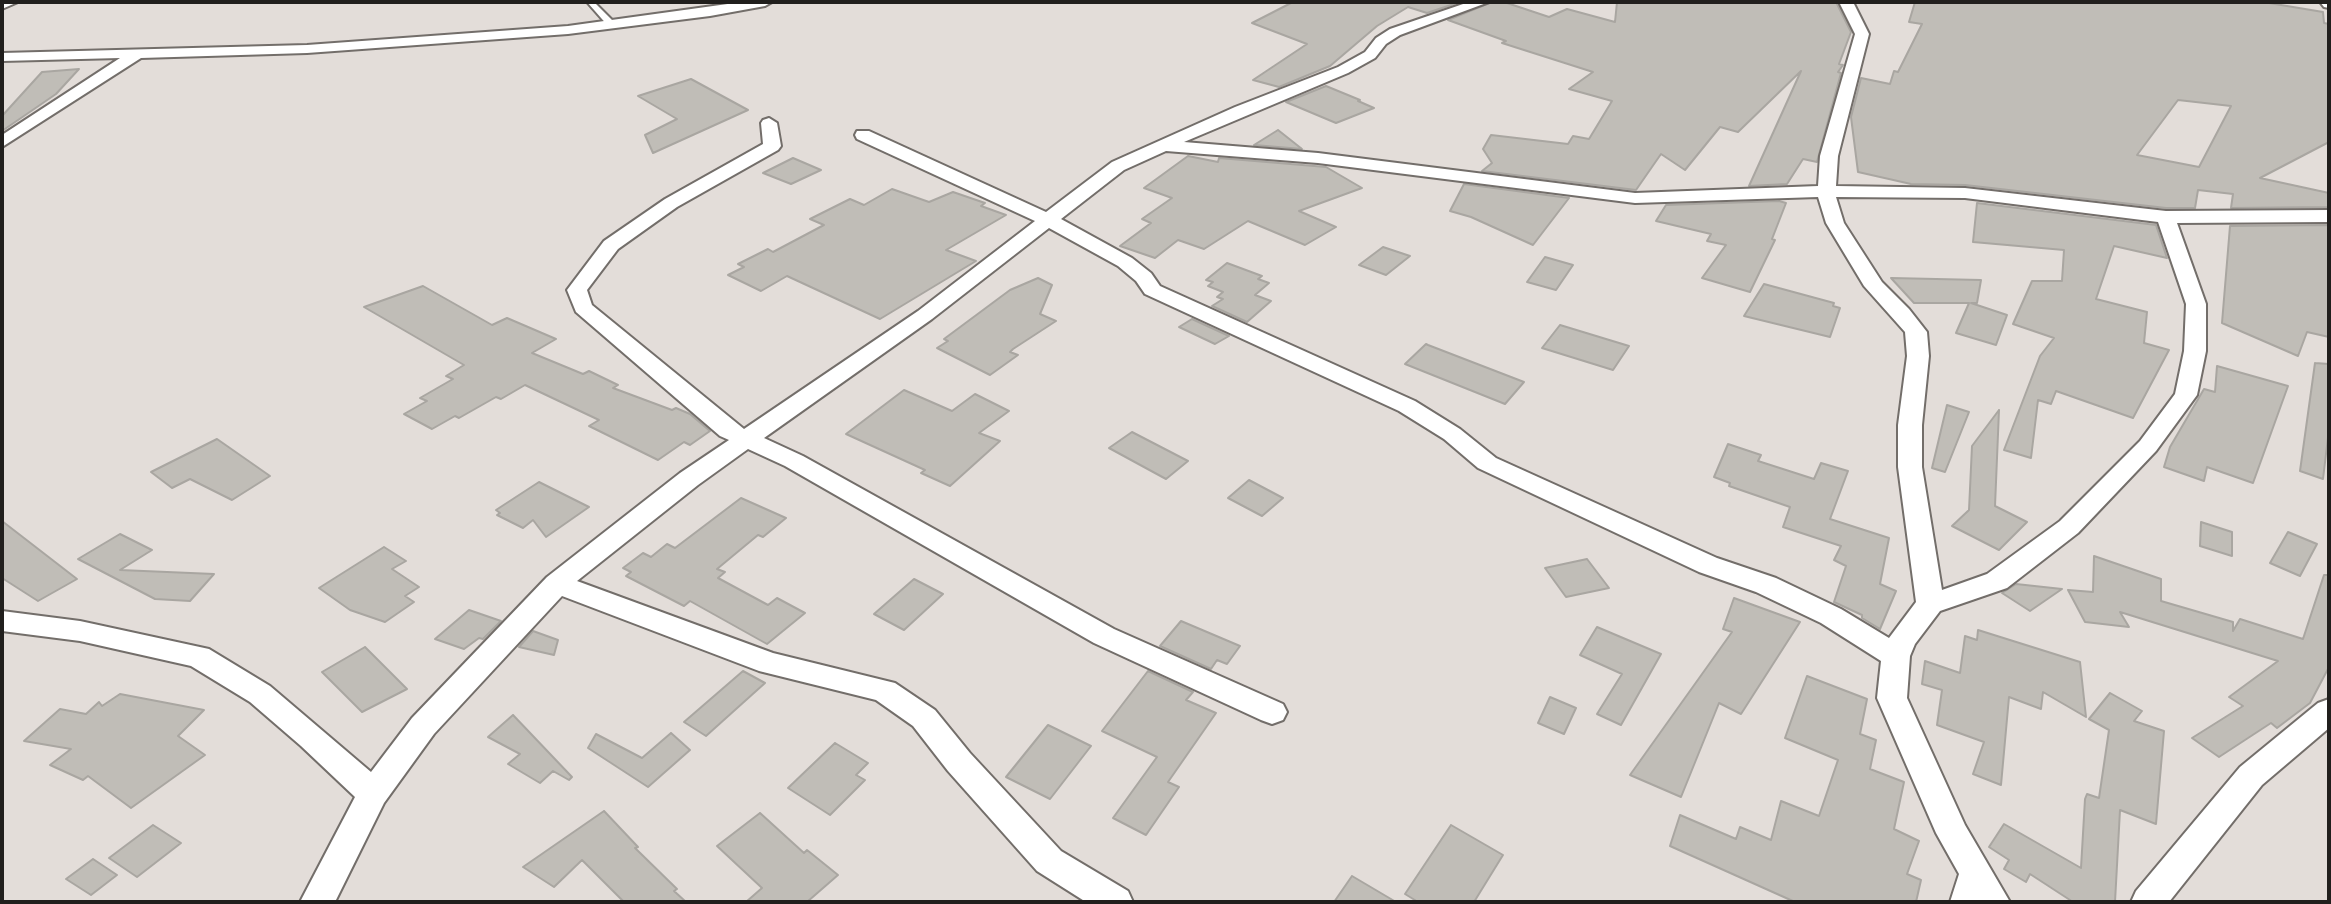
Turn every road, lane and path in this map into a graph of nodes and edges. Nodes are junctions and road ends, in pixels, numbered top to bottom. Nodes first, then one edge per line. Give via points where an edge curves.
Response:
1 (11, 2) edge
2 (590, 2) edge
3 (765, 2) edge
4 (1482, 2) edge
5 (1846, 2) edge
6 (2, 5) edge
7 (612, 25) junction
8 (140, 52) junction
9 (2, 57) edge
10 (769, 123) dead end
11 (863, 135) dead end
12 (2, 142) edge
13 (1164, 146) junction
14 (1826, 193) junction
15 (2329, 216) edge
16 (2166, 217) junction
17 (1046, 219) junction
18 (745, 439) junction
19 (557, 584) junction
20 (1930, 604) junction
21 (2, 621) edge
22 (1896, 656) junction
23 (2329, 711) edge
24 (1272, 712) dead end
25 (373, 794) junction
26 (1971, 887) edge
27 (317, 902) edge
28 (1116, 902) edge
29 (1993, 902) edge
30 (2148, 902) edge

1 - 6 street
2 - 7 lane
3 - 7 street
4 - 13 street via 1395,32 1343,70
5 - 14 street via 1862,34 1829,156
7 - 8 street via 245,53
8 - 9 street
8 - 12 street
10 - 18 street via 772,146 632,228 611,245 577,290 583,308 728,431
11 - 17 street
13 - 14 street via 1318,158 1635,198
13 - 17 street via 1118,166
14 - 16 street via 1965,193
14 - 20 street via 1835,223 1874,286 1916,332 1910,467
15 - 16 street
16 - 20 street via 2196,304 2195,351 2186,395 2148,446 2069,527 1997,581
17 - 18 street via 925,315
17 - 22 street via 1125,262 1152,290 1407,406 1487,463 1708,565 1766,585
18 - 19 street
18 - 24 street via 794,461 1104,636
19 - 25 street via 423,726
19 - 28 street via 769,663 885,691 924,718 1049,861
20 - 22 street
21 - 25 street via 80,631 199,657 260,694
22 - 26 street via 1892,698
23 - 30 street via 2251,776
25 - 27 street
26 - 29 street

